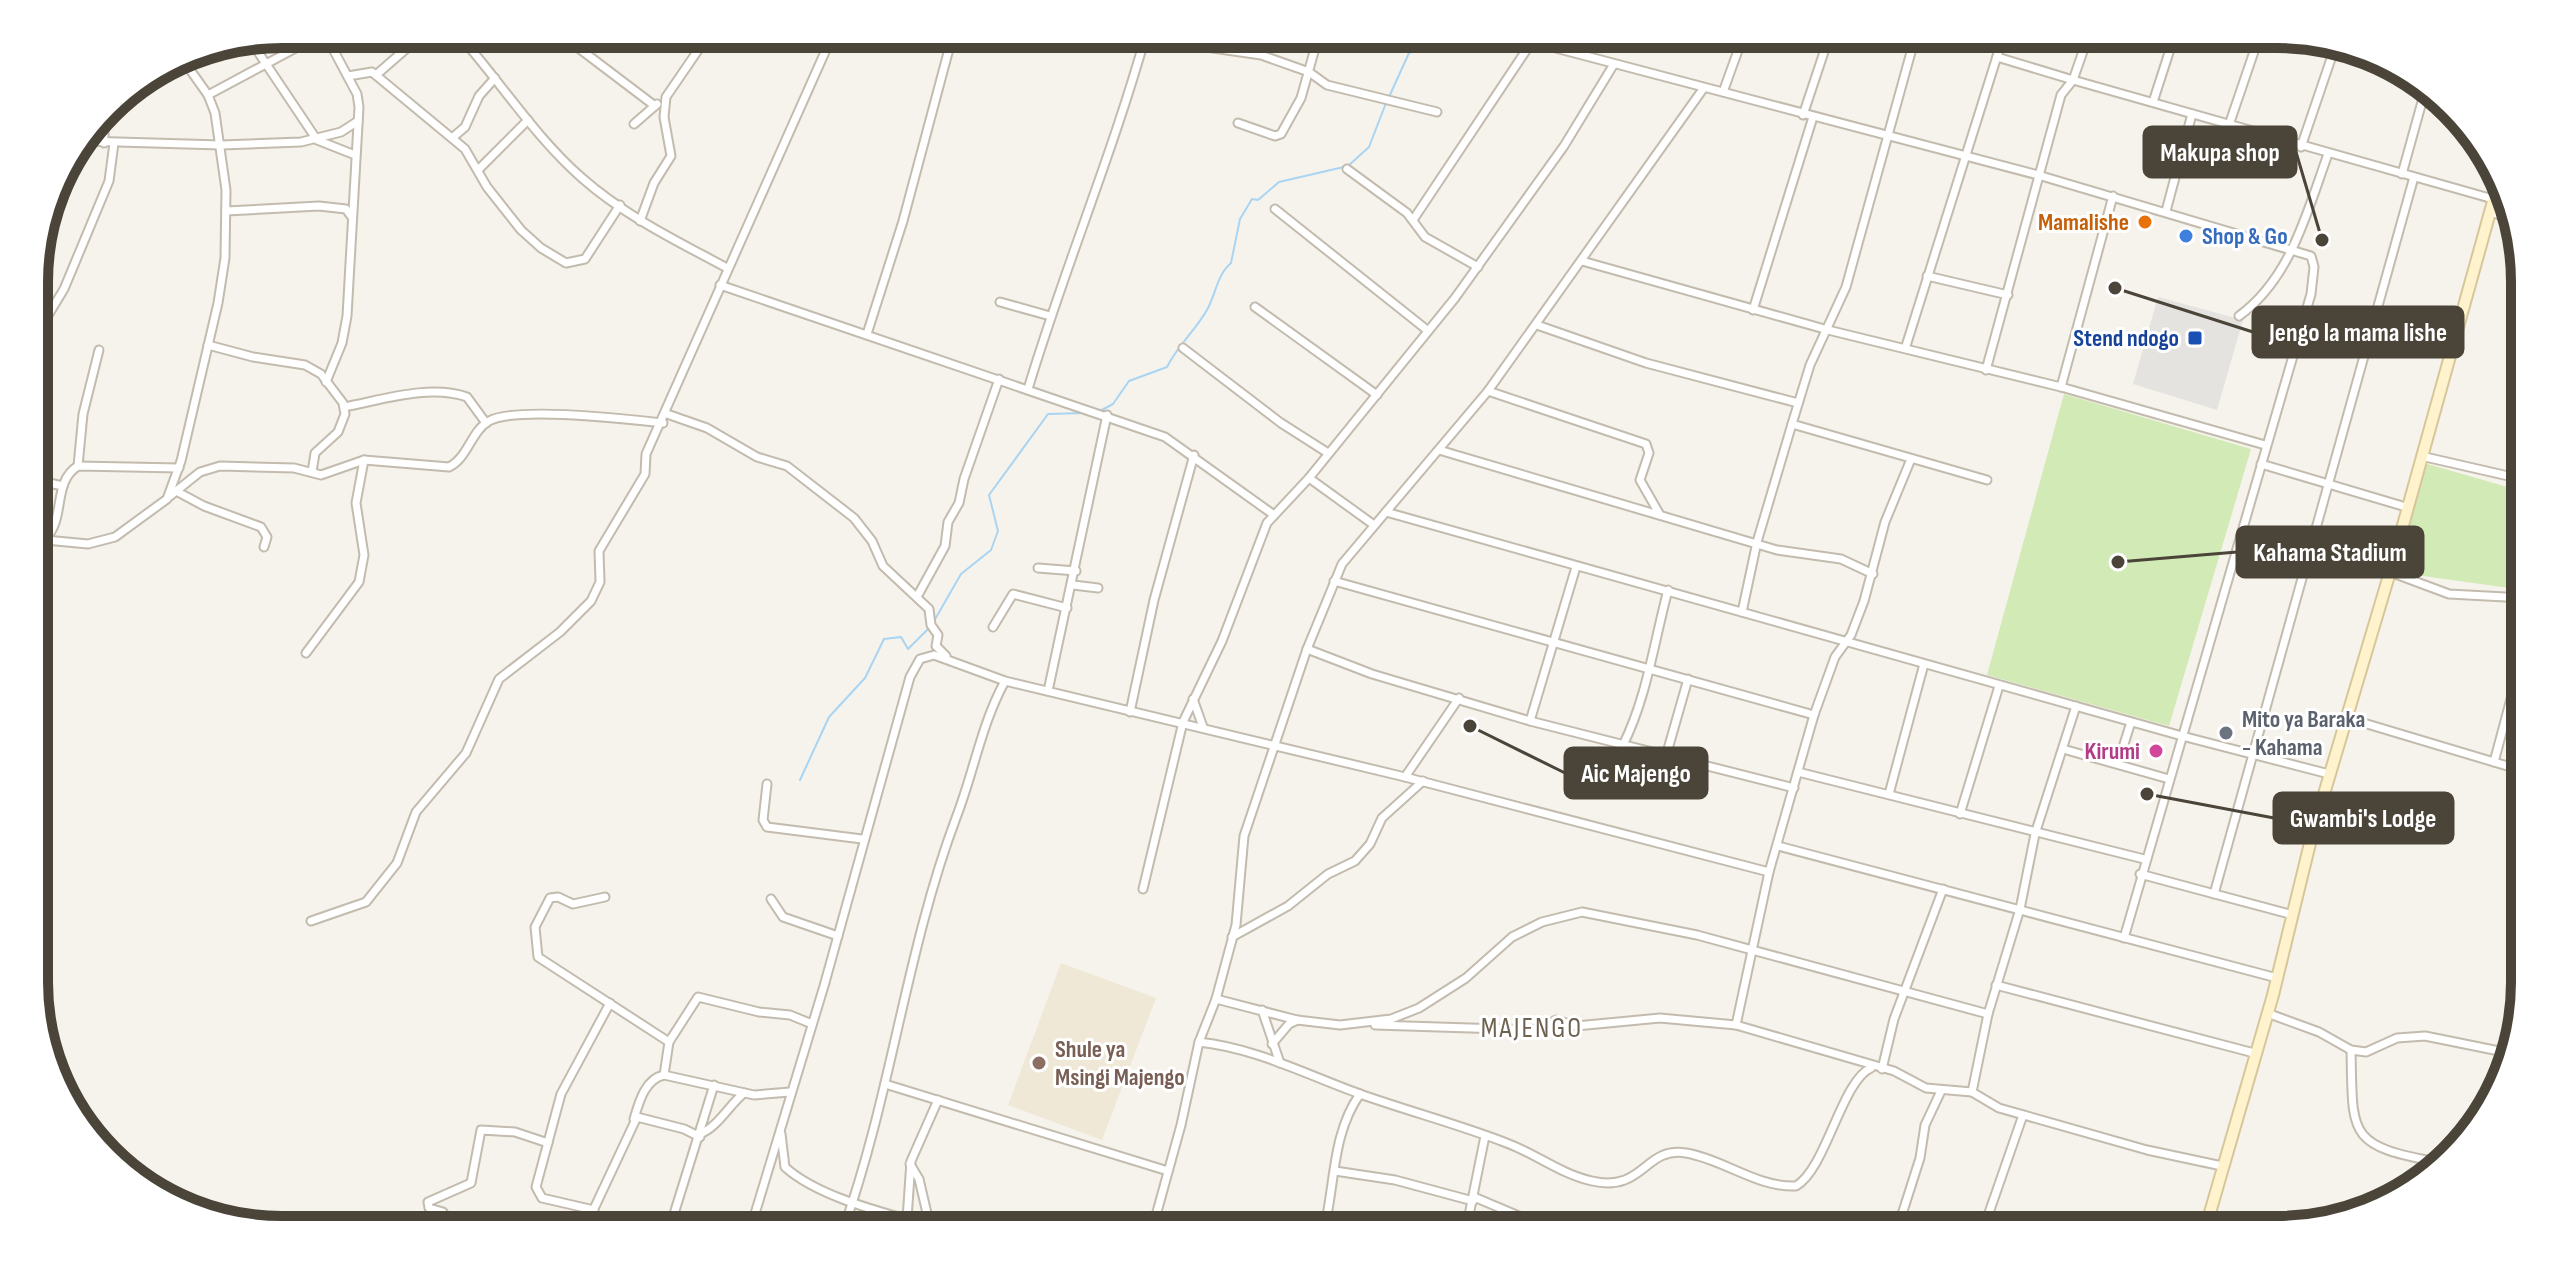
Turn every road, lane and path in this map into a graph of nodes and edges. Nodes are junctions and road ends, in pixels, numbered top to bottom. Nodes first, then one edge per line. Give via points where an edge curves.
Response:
1 (295, 48) edge
2 (331, 48) edge
3 (407, 48) edge
4 (470, 48) edge
5 (578, 48) edge
6 (699, 48) edge
7 (827, 48) edge
8 (949, 48) edge
9 (1142, 48) edge
10 (1213, 48) edge
11 (1315, 48) edge
12 (1527, 48) edge
13 (1567, 48) edge
14 (1739, 48) edge
15 (1825, 48) edge
16 (1912, 48) edge
17 (2000, 48) edge
18 (2084, 48) edge
19 (2170, 48) edge
20 (2255, 48) edge
21 (257, 50) edge
22 (2332, 55) edge
23 (1997, 57) junction
24 (266, 63) junction
25 (1614, 64) junction
26 (188, 68) edge
27 (1309, 72) junction
28 (376, 75) junction
29 (348, 76) junction
30 (495, 78) junction
31 (2073, 80) junction
32 (1703, 89) junction
33 (1723, 92) junction
34 (667, 94) junction
35 (208, 95) junction
36 (2423, 99) edge
37 (2153, 102) junction
38 (655, 106) junction
39 (1437, 112) dead end
40 (2192, 114) junction
41 (1803, 115) junction
42 (1813, 117) junction
43 (528, 120) junction
44 (358, 121) junction
45 (1238, 123) dead end
46 (634, 124) dead end
47 (2229, 125) junction
48 (104, 131) edge
49 (1885, 136) junction
50 (452, 138) junction
51 (317, 140) junction
52 (95, 142) edge
53 (104, 143) junction
54 (114, 143) junction
55 (221, 145) junction
56 (2301, 147) junction
57 (2328, 154) junction
58 (355, 155) junction
59 (1963, 157) junction
60 (479, 169) junction
61 (1347, 169) dead end
62 (2402, 174) junction
63 (2038, 175) junction
64 (2414, 177) junction
65 (2494, 195) edge
66 (2113, 196) junction
67 (2493, 199) junction
68 (620, 205) junction
69 (1275, 209) dead end
70 (226, 211) junction
71 (2166, 211) junction
72 (2490, 212) junction
73 (2501, 215) edge
74 (353, 217) junction
75 (1413, 220) junction
76 (640, 221) junction
77 (2293, 250) junction
78 (1582, 261) junction
79 (1478, 267) junction
80 (727, 268) junction
81 (1927, 276) junction
82 (720, 285) junction
83 (2008, 295) junction
84 (1000, 302) dead end
85 (1255, 307) dead end
86 (1753, 310) junction
87 (49, 314) edge
88 (1050, 316) junction
89 (2239, 316) dead end
90 (1537, 325) junction
91 (1427, 330) junction
92 (1828, 330) junction
93 (867, 334) junction
94 (208, 345) junction
95 (1906, 346) junction
96 (1183, 348) dead end
97 (99, 350) dead end
98 (1986, 370) junction
99 (999, 379) junction
100 (326, 382) junction
101 (2061, 387) junction
102 (1028, 389) junction
103 (1488, 391) junction
104 (1377, 395) junction
105 (1798, 403) junction
106 (344, 407) junction
107 (667, 414) junction
108 (1107, 415) junction
109 (486, 423) junction
110 (663, 423) junction
111 (1792, 424) junction
112 (2265, 445) junction
113 (1439, 450) junction
114 (1328, 453) junction
115 (1194, 455) junction
116 (2421, 456) junction
117 (1911, 459) junction
118 (364, 460) junction
119 (2261, 464) junction
120 (78, 466) junction
121 (179, 468) junction
122 (312, 472) junction
123 (2511, 477) edge
124 (1309, 478) junction
125 (1987, 480) dead end
126 (49, 483) edge
127 (2331, 484) junction
128 (63, 486) junction
129 (176, 491) junction
130 (167, 499) junction
131 (2406, 507) junction
132 (1386, 512) junction
133 (1274, 515) junction
134 (1660, 515) junction
135 (1374, 525) junction
136 (49, 533) edge
137 (49, 539) edge
138 (1757, 542) junction
139 (264, 547) dead end
140 (1576, 567) junction
141 (1038, 568) dead end
142 (1076, 571) junction
143 (2390, 572) junction
144 (1873, 574) junction
145 (1334, 581) junction
146 (1073, 585) junction
147 (1098, 588) dead end
148 (1668, 590) junction
149 (918, 595) junction
150 (2511, 597) edge
151 (1067, 608) junction
152 (1742, 612) junction
153 (993, 627) dead end
154 (1844, 642) junction
155 (1555, 644) junction
156 (1307, 649) junction
157 (306, 653) dead end
158 (950, 661) junction
159 (1924, 664) junction
160 (1647, 667) junction
161 (1688, 679) junction
162 (1005, 681) junction
163 (1999, 686) junction
164 (1048, 691) junction
165 (1459, 698) junction
166 (2511, 698) edge
167 (1193, 699) junction
168 (2076, 706) junction
169 (1130, 712) junction
170 (1814, 715) junction
171 (2347, 718) junction
172 (1530, 721) junction
173 (1183, 722) junction
174 (2131, 722) junction
175 (1203, 727) junction
176 (2182, 736) junction
177 (1278, 745) junction
178 (1623, 745) junction
179 (2063, 749) junction
180 (2254, 753) junction
181 (1666, 756) junction
182 (2494, 762) junction
183 (2118, 763) junction
184 (2511, 767) edge
185 (1798, 772) junction
186 (2329, 774) junction
187 (1405, 777) junction
188 (2169, 779) junction
189 (1423, 781) junction
190 (767, 784) dead end
191 (1794, 788) junction
192 (1889, 794) junction
193 (1960, 814) junction
194 (2035, 834) junction
195 (862, 839) junction
196 (1778, 846) junction
197 (2144, 859) junction
198 (1769, 872) junction
199 (2140, 874) junction
200 (1143, 889) dead end
201 (1943, 889) junction
202 (2214, 894) junction
203 (605, 897) dead end
204 (771, 899) dead end
205 (2020, 909) junction
206 (2293, 915) junction
207 (311, 921) dead end
208 (838, 936) junction
209 (1232, 937) junction
210 (2124, 938) junction
211 (1750, 948) junction
212 (2277, 978) junction
213 (1996, 985) junction
214 (1904, 991) junction
215 (1216, 999) junction
216 (610, 1003) junction
217 (1262, 1010) junction
218 (2267, 1013) junction
219 (1988, 1014) junction
220 (1297, 1020) junction
221 (812, 1024) junction
222 (1350, 1024) junction
223 (1736, 1025) junction
224 (669, 1042) junction
225 (1199, 1042) junction
226 (1272, 1044) junction
227 (2351, 1050) junction
228 (2501, 1051) edge
229 (2254, 1053) junction
230 (1280, 1063) junction
231 (1872, 1067) junction
232 (1882, 1069) junction
233 (664, 1075) junction
234 (885, 1084) junction
235 (714, 1085) junction
236 (1941, 1091) junction
237 (790, 1092) junction
238 (1972, 1092) junction
239 (744, 1093) junction
240 (1360, 1094) junction
241 (938, 1100) junction
242 (2023, 1115) junction
243 (634, 1120) junction
244 (780, 1129) junction
245 (700, 1136) junction
246 (1485, 1136) junction
247 (548, 1143) junction
248 (2429, 1160) edge
249 (910, 1164) junction
250 (2222, 1166) junction
251 (785, 1167) junction
252 (1168, 1171) junction
253 (1335, 1171) junction
254 (767, 1178) junction
255 (1474, 1199) junction
256 (853, 1202) junction
257 (594, 1210) junction
258 (1327, 1215) edge
259 (1470, 1215) edge
260 (1515, 1215) edge
261 (1902, 1215) edge
262 (1988, 1215) edge
263 (2209, 1215) edge
264 (445, 1216) edge
265 (591, 1216) edge
266 (674, 1216) edge
267 (755, 1216) edge
268 (848, 1216) edge
269 (896, 1216) edge
270 (907, 1216) edge
271 (928, 1216) edge
272 (1156, 1216) edge

1 - 24 street
2 - 29 street
3 - 28 street
4 - 30 street
5 - 38 street
6 - 34 street
7 - 80 street
8 - 93 street
9 - 88 street
10 - 27 street via 1261,55
11 - 27 street
12 - 75 street
13 - 25 street
14 - 33 street
15 - 41 street
16 - 49 street
17 - 23 street
18 - 31 street
19 - 37 street
20 - 47 street
21 - 24 street
22 - 56 street
23 - 31 street
23 - 59 street
24 - 35 street
24 - 51 street
25 - 32 street
25 - 79 street via 1564,146
26 - 35 street
27 - 39 street via 1336,88
27 - 45 street via 1295,114 1281,134
28 - 29 street via 368,71
28 - 50 street
29 - 44 street via 357,94
30 - 43 street
30 - 50 street via 479,96 465,127
31 - 37 street
31 - 63 street via 2061,95
32 - 33 street
32 - 78 street
33 - 41 street
34 - 38 street
34 - 76 street via 664,117 671,156
35 - 55 street
36 - 62 street
37 - 40 street
38 - 46 street
40 - 47 street
40 - 71 street
41 - 42 street
42 - 49 street
42 - 86 street
43 - 60 street
43 - 68 street via 581,177
44 - 51 street
44 - 58 street
47 - 56 street
48 - 53 street
49 - 59 street
49 - 92 street via 1846,287
50 - 60 street
51 - 55 street
51 - 58 street
52 - 53 street
53 - 54 street
54 - 55 street
54 - 87 street via 109,181
55 - 70 street
56 - 57 street
57 - 62 street
57 - 77 street
58 - 74 street
59 - 63 street
59 - 81 street
60 - 68 street via 521,230 573,265 585,259
61 - 75 street
62 - 64 street
63 - 66 street
63 - 83 street
64 - 67 street
64 - 127 street
65 - 67 street
66 - 71 street
66 - 101 street
67 - 72 street
68 - 76 street
69 - 91 street
70 - 74 street via 319,206 346,209
70 - 94 street via 223,274
71 - 77 street
72 - 73 street
72 - 116 street
74 - 100 street via 344,332
75 - 79 street via 1425,237
76 - 80 street
77 - 89 street via 2253,306
77 - 112 street via 2311,256 2314,282
78 - 86 street
78 - 90 street
79 - 91 street
80 - 82 street
81 - 83 street
81 - 95 street
82 - 93 street
82 - 107 street
83 - 98 street
84 - 88 street
85 - 104 street
86 - 92 street
88 - 102 street
90 - 103 street
90 - 105 street via 1646,363
91 - 104 street
92 - 95 street
92 - 105 street
93 - 99 street
94 - 100 street via 305,365
94 - 121 street
95 - 98 street
96 - 114 street
97 - 120 street via 83,414
98 - 101 street
99 - 102 street
99 - 149 street via 948,522 945,546
100 - 106 street
101 - 112 street
102 - 108 street
103 - 113 street
103 - 134 street via 1646,444 1649,453 1640,480
104 - 114 street
105 - 111 street
106 - 109 street via 445,393 467,397
106 - 122 street via 342,425 315,453
107 - 110 street
107 - 149 street via 801,475 854,518 883,566
108 - 115 street via 1165,437
108 - 142 street
109 - 110 street via 511,416
109 - 118 street via 449,467
110 - 207 street via 645,458 645,474 599,551 600,582 591,601 499,679 466,753 416,812 397,863 363,905
111 - 117 street
111 - 138 street
112 - 119 street
113 - 132 street
113 - 134 street
114 - 124 street
115 - 133 street
115 - 169 street
116 - 123 street
116 - 131 street
117 - 125 street
117 - 144 street via 1885,522
118 - 122 street via 325,474
118 - 157 street via 356,503 364,555 359,582
119 - 127 street
119 - 176 street
120 - 121 street
120 - 128 street
121 - 130 street
122 - 129 street via 220,466 200,472
124 - 133 street
124 - 135 street
126 - 128 street
127 - 131 street
127 - 180 street
128 - 136 street via 58,517
129 - 130 street
129 - 139 street via 261,527 267,537
130 - 137 street via 106,540 76,544
131 - 143 street
132 - 135 street
132 - 140 street
133 - 167 street
134 - 138 street
135 - 145 street
138 - 144 street via 1795,554 1841,559
138 - 152 street
140 - 148 street
140 - 155 street
141 - 142 street
142 - 146 street
143 - 150 street via 2449,594
143 - 171 street
144 - 154 street
145 - 155 street
145 - 156 street
146 - 147 street
146 - 151 street
148 - 152 street
148 - 160 street
149 - 158 street via 930,612 937,647
151 - 153 street via 1013,594
151 - 164 street
152 - 154 street
154 - 159 street
154 - 170 street
155 - 160 street
155 - 172 street
156 - 165 street
156 - 177 street
158 - 162 street
158 - 195 street via 929,655 914,667
159 - 163 street
159 - 192 street
160 - 161 street
160 - 178 street via 1643,701
161 - 170 street
161 - 181 street
162 - 164 street
162 - 234 street via 979,740 941,859
163 - 168 street
163 - 193 street
164 - 169 street
165 - 172 street
165 - 187 street
166 - 182 street
167 - 173 street
167 - 175 street
168 - 174 street
168 - 179 street
169 - 173 street
170 - 185 street
171 - 182 street
171 - 186 street
172 - 178 street
173 - 175 street
173 - 200 street
174 - 176 street
174 - 183 street
175 - 177 street
176 - 180 street
176 - 188 street
177 - 187 street
177 - 209 street via 1244,836 1240,906
178 - 181 street
179 - 183 street
179 - 194 street
180 - 186 street
180 - 202 street
181 - 191 street
182 - 184 street
183 - 188 street
185 - 191 street
185 - 192 street
186 - 206 street
187 - 189 street
188 - 197 street
189 - 198 street
189 - 209 street via 1382,818 1355,861
190 - 195 street via 767,827
191 - 196 street
192 - 193 street
193 - 194 street
194 - 197 street
194 - 205 street
195 - 208 street
196 - 198 street
196 - 201 street
197 - 199 street
198 - 211 street
199 - 202 street
199 - 210 street
201 - 205 street
201 - 214 street
202 - 206 street
203 - 216 street via 573,904 550,898 535,933 540,959
204 - 208 street via 783,917
205 - 210 street
205 - 213 street
206 - 212 street
208 - 221 street
209 - 215 street
210 - 212 street
211 - 214 street
211 - 222 street via 1577,912 1512,937 1466,978 1419,1008 1391,1019
211 - 223 street
212 - 218 street
213 - 219 street
213 - 229 street
214 - 219 street
214 - 232 street
215 - 217 street
215 - 225 street
216 - 224 street
216 - 247 street via 561,1094
217 - 220 street
217 - 226 street
218 - 227 street
218 - 229 street
219 - 238 street
220 - 222 street
220 - 226 street
221 - 224 street via 702,996 694,1000
221 - 237 street
222 - 223 street via 1538,1030 1556,1020 1585,1026 1660,1018
223 - 231 street
224 - 233 street
225 - 230 street via 1225,1044
225 - 252 street
226 - 230 street
227 - 228 street via 2371,1052 2397,1038 2425,1036
227 - 248 street via 2352,1111 2359,1132 2378,1146
229 - 250 street
230 - 240 street
231 - 232 street
231 - 246 street via 1855,1079 1841,1116 1806,1178 1796,1186 1684,1152 1661,1156 1625,1182 1605,1184 1574,1177
232 - 236 street
233 - 235 street
233 - 243 street via 647,1086
234 - 241 street
234 - 256 street
235 - 239 street
235 - 245 street
236 - 238 street
236 - 261 street via 1925,1125
237 - 239 street
237 - 244 street
238 - 242 street
239 - 245 street
240 - 246 street
240 - 253 street via 1349,1109
241 - 249 street
241 - 252 street
242 - 250 street
242 - 262 street
243 - 245 street via 645,1117
243 - 257 street
244 - 251 street
244 - 254 street
245 - 266 street
246 - 255 street
247 - 257 street via 537,1194
247 - 264 street via 515,1132 479,1132 471,1183 428,1202 429,1208
249 - 270 street
249 - 271 street
250 - 263 street
251 - 254 street
251 - 256 street
252 - 272 street
253 - 255 street
253 - 258 street
254 - 267 street
255 - 259 street
255 - 260 street
256 - 268 street
256 - 269 street
257 - 265 street

